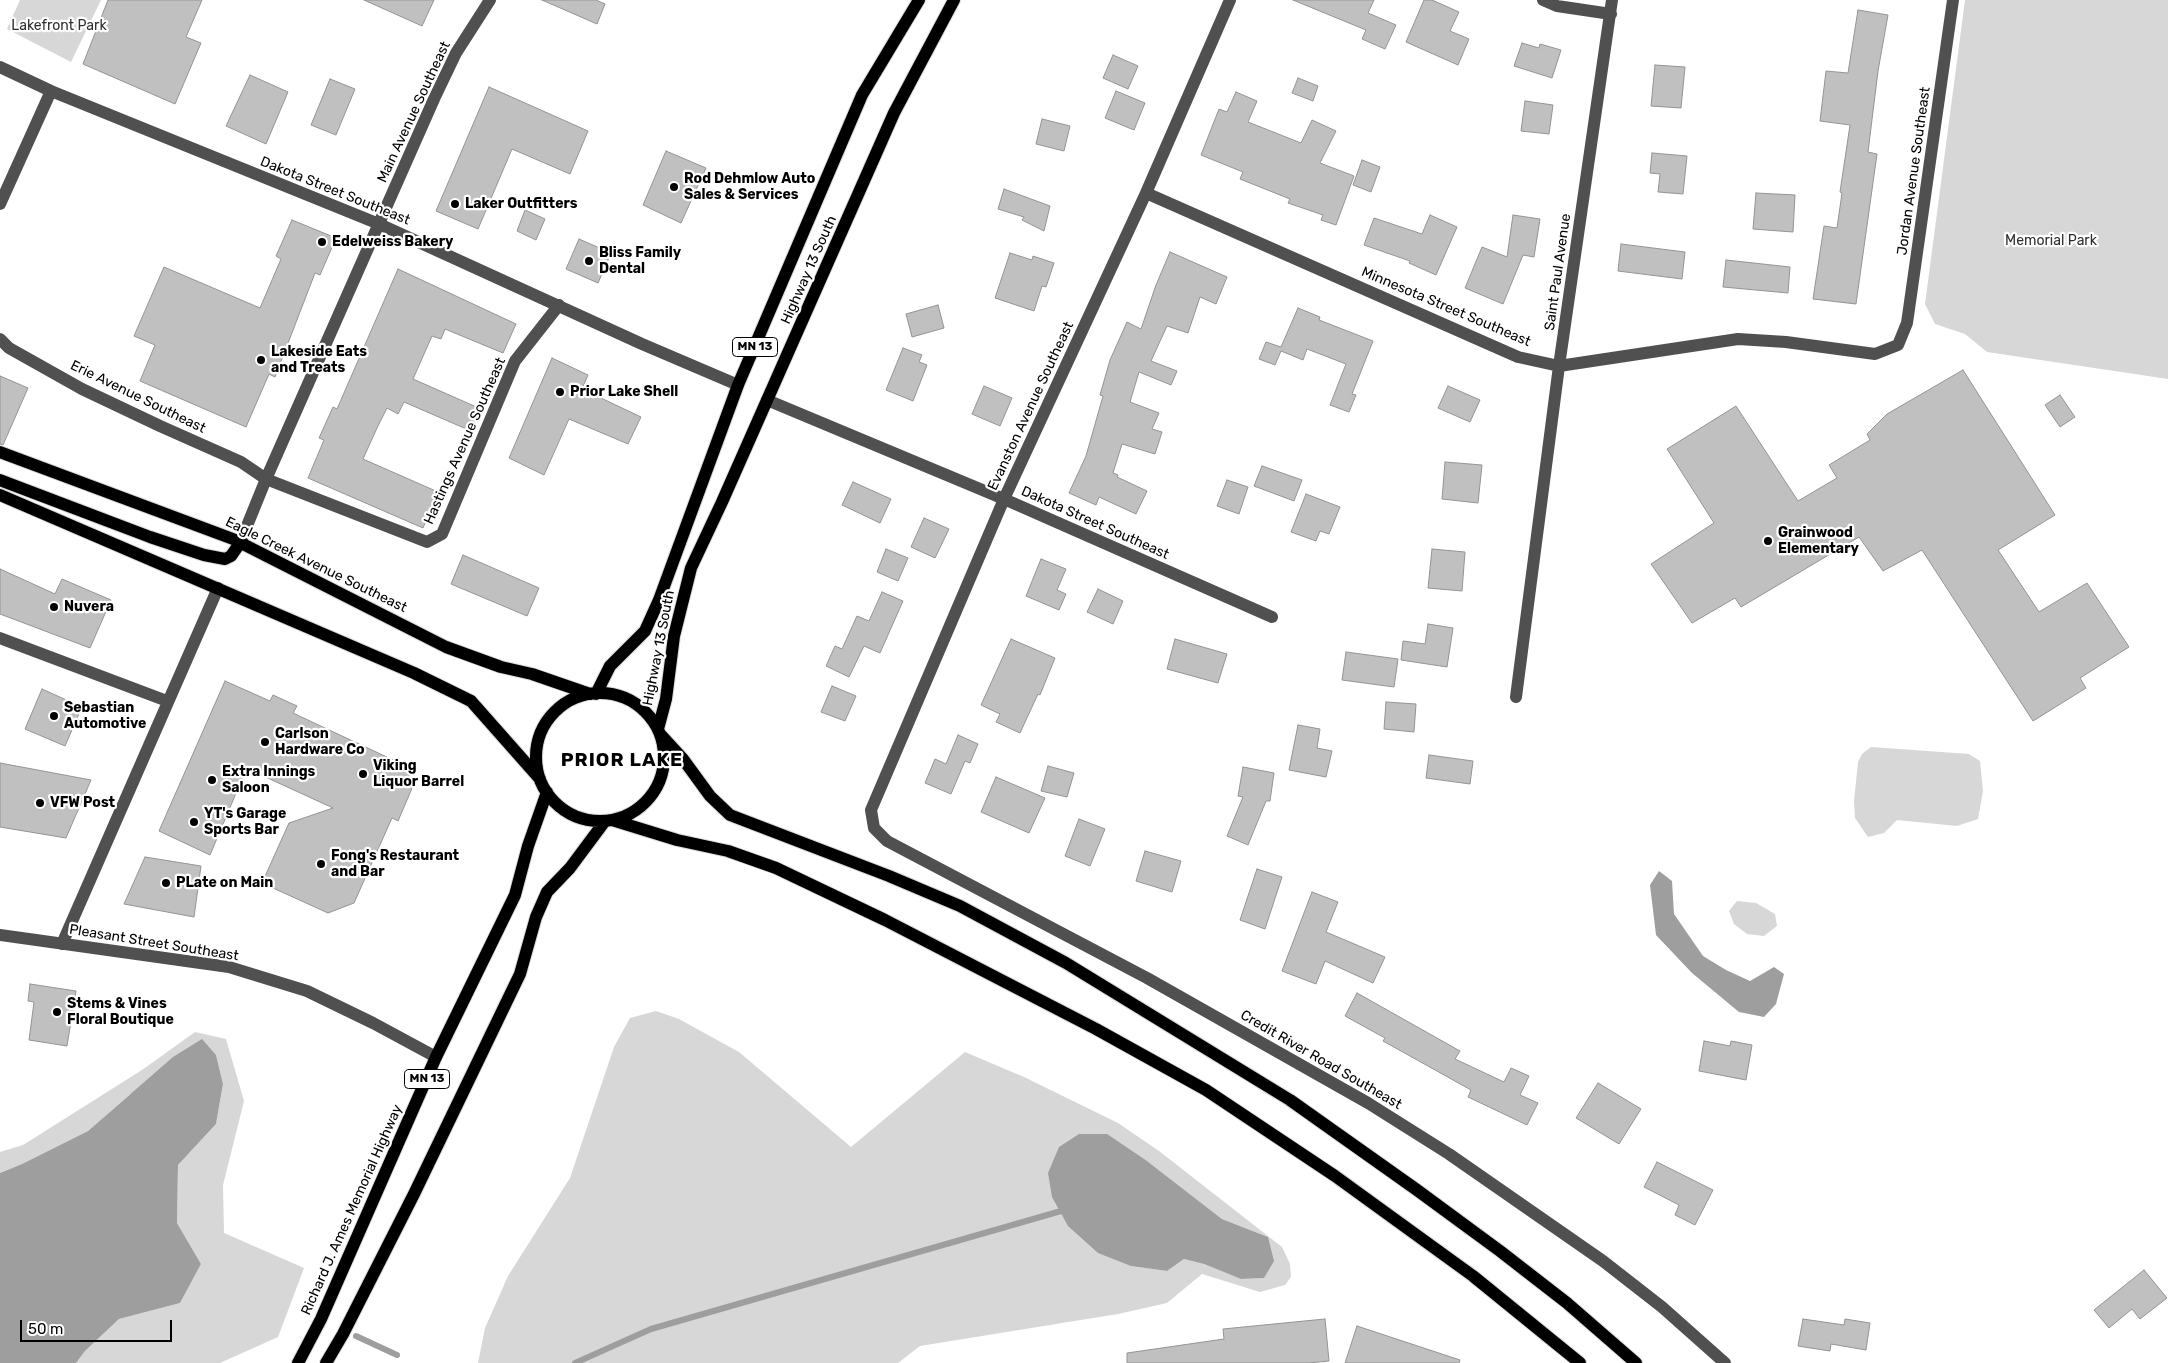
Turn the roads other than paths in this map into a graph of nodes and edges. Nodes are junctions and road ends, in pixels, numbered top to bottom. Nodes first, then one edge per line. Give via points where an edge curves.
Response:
1 (490, 0) edge
2 (919, 0) edge
3 (954, 0) edge
4 (1230, 0) edge
5 (1543, 0) edge
6 (1612, 0) edge
7 (1953, 0) edge
8 (1611, 14) junction
9 (0, 67) edge
10 (51, 90) junction
11 (1146, 193) junction
12 (0, 204) edge
13 (380, 224) junction
14 (559, 305) junction
15 (0, 339) edge
16 (1898, 345) joint
17 (1559, 366) junction
18 (738, 385) junction
19 (767, 400) junction
20 (0, 452) edge
21 (266, 479) junction
22 (0, 480) edge
23 (0, 495) edge
24 (1004, 499) junction
25 (240, 543) junction
26 (218, 588) junction
27 (1272, 617) dead end
28 (0, 638) edge
29 (593, 694) junction
30 (1516, 697) dead end
31 (168, 701) junction
32 (659, 732) junction
33 (540, 779) junction
34 (547, 792) junction
35 (608, 821) junction
36 (874, 828) joint
37 (0, 935) edge
38 (62, 944) junction
39 (436, 1057) junction
40 (298, 1363) edge
41 (326, 1363) edge
42 (1580, 1363) edge
43 (1636, 1363) edge
44 (1725, 1363) edge

1 - 13 street, Main Avenue Southeast via 453,59
2 - 18 main road, Highway 13 South / MN 13 via 862,95
3 - 19 main road, Highway 13 South / MN 13 via 894,113
4 - 11 street, Evanston Avenue Southeast
5 - 8 street via 1557,6
6 - 8 street, Saint Paul Avenue
7 - 16 street, Jordan Avenue Southeast via 1908,313
8 - 17 street, Saint Paul Avenue
9 - 10 street, Dakota Street Southeast
10 - 12 street
10 - 13 street, Dakota Street Southeast
11 - 17 street, Minnesota Street Southeast via 1518,357
11 - 24 street, Evanston Avenue Southeast
13 - 14 street, Dakota Street Southeast
13 - 21 street, Main Avenue Southeast
14 - 18 street, Dakota Street Southeast
14 - 21 street, Hastings Avenue Southeast via 515,361 442,534 427,542
15 - 21 street, Erie Avenue Southeast via 9,348 82,389 241,462
16 - 17 street, Minnesota Street Southeast via 1875,354 1738,339
17 - 30 street, Saint Paul Avenue
18 - 29 main road, Highway 13 South / MN 13 via 645,631 610,666
19 - 24 street, Dakota Street Southeast
19 - 32 main road, Highway 13 South / MN 13 via 691,568 674,636
20 - 25 main road, Eagle Creek Avenue Southeast
21 - 25 street, Main Avenue Southeast
22 - 25 main road via 204,555 225,559
23 - 26 main road
24 - 27 street, Dakota Street Southeast
24 - 36 street, Evanston Avenue Southeast via 871,810
25 - 29 main road, Eagle Creek Avenue Southeast via 446,647
26 - 31 street
26 - 33 main road via 414,672 471,701
28 - 31 street
29 - 32 main road via 612,694 633,701 650,716
29 - 33 main road via 570,700 554,712 543,728 536,747
31 - 38 street
32 - 35 main road via 665,757 661,779 650,798 633,813
32 - 43 main road via 710,796 730,815 960,906 1066,963 1290,1100 1500,1251 1568,1303
33 - 34 main road
34 - 35 main road via 570,814
34 - 39 main road, Richard J. Ames Memorial Highway / MN 13 via 515,895
35 - 41 main road, MN 13 via 547,892 520,974 410,1203
35 - 42 main road via 728,851 776,868 1096,1028 1206,1090 1335,1176 1473,1276
36 - 44 street, Credit River Road Southeast via 887,841 1147,978 1368,1103 1448,1154 1602,1262 1662,1307
37 - 38 street, Pleasant Street Southeast
38 - 39 street, Pleasant Street Southeast via 229,967 307,991
39 - 40 main road, Richard J. Ames Memorial Highway / MN 13 via 321,1319

